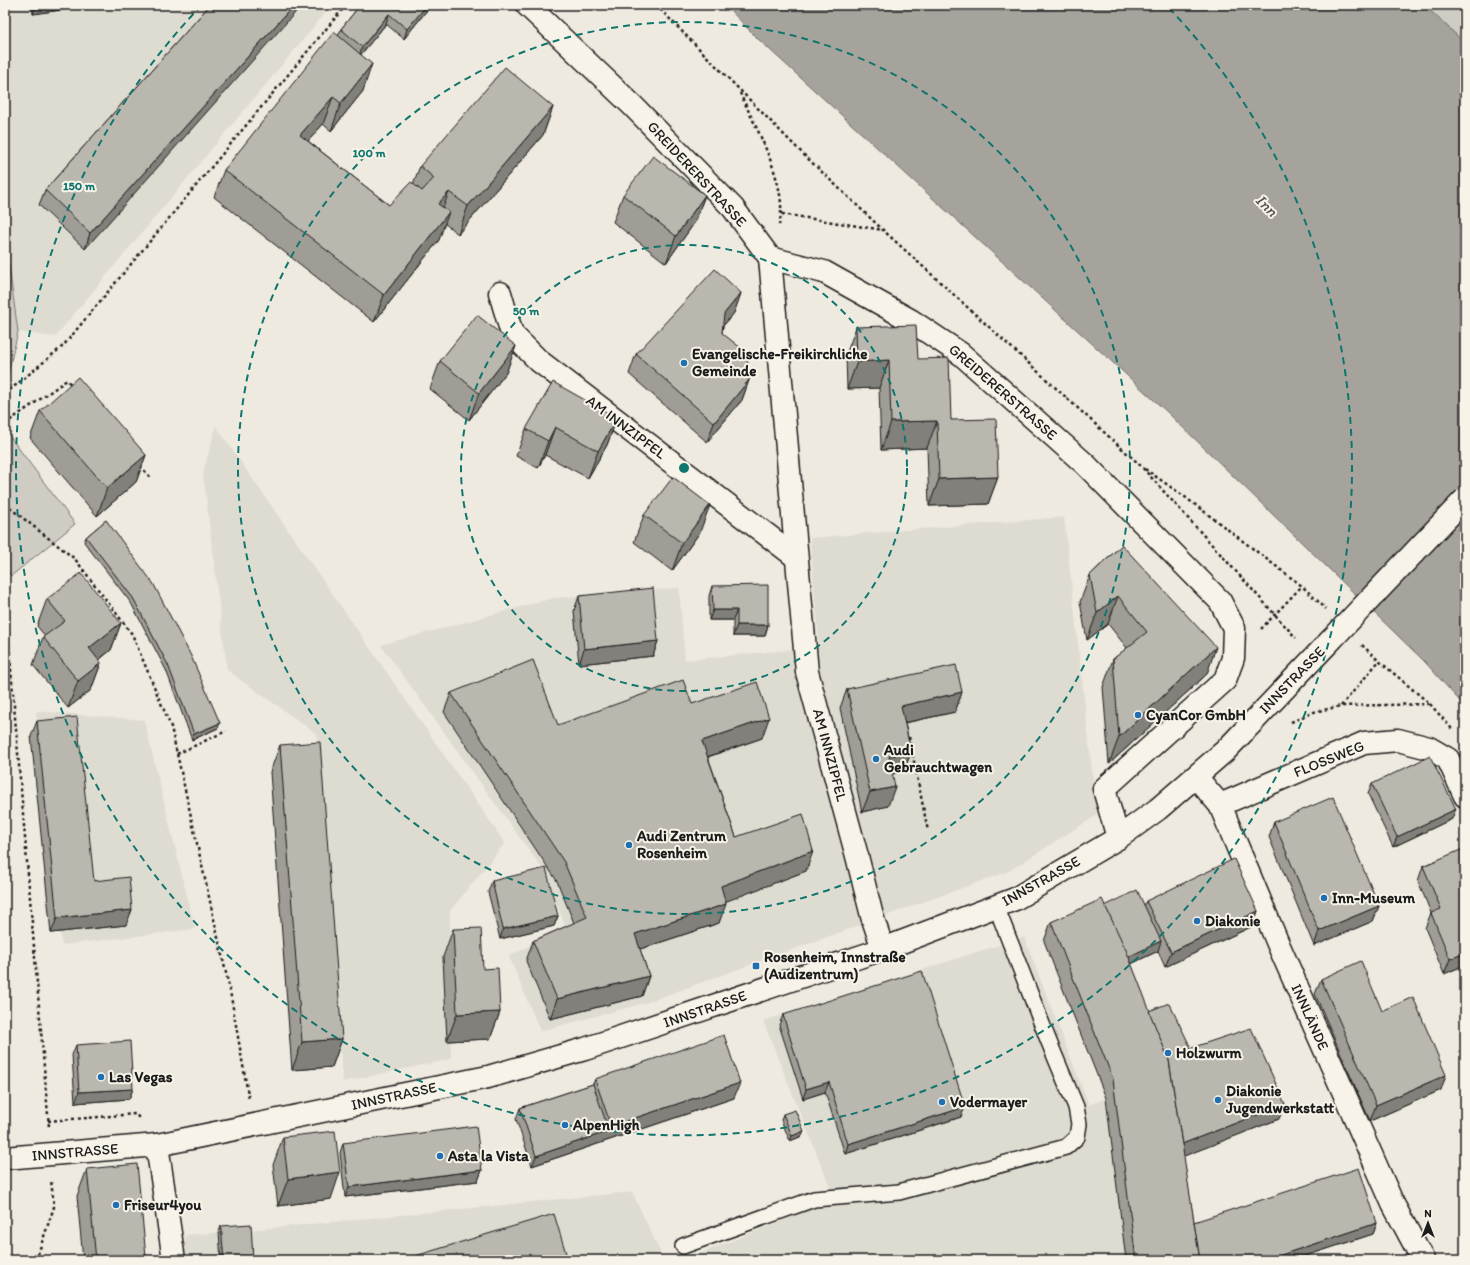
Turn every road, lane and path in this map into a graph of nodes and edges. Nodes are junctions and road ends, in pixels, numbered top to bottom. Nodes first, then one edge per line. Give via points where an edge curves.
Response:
1 (346, 5) edge
2 (528, 5) edge
3 (656, 5) edge
4 (739, 90) junction
5 (782, 214) junction
6 (883, 230) junction
7 (770, 258) junction
8 (500, 293) dead end
9 (5, 314) edge
10 (5, 350) edge
11 (77, 392) edge
12 (5, 394) edge
13 (5, 424) edge
14 (137, 462) edge
15 (1140, 465) junction
16 (152, 480) dead end
17 (1465, 499) edge
18 (5, 504) edge
19 (796, 557) junction
20 (5, 597) edge
21 (1275, 614) junction
22 (1314, 657) junction
23 (1379, 661) dead end
24 (1341, 706) junction
25 (1285, 725) dead end
26 (226, 731) dead end
27 (1455, 733) dead end
28 (909, 737) edge
29 (177, 754) junction
30 (1196, 777) junction
31 (1465, 796) edge
32 (1220, 805) junction
33 (928, 831) dead end
34 (1118, 838) junction
35 (996, 906) junction
36 (883, 949) junction
37 (70, 1119) dead end
38 (48, 1121) junction
39 (253, 1125) junction
40 (157, 1145) junction
41 (51, 1154) junction
42 (5, 1158) edge
43 (683, 1246) dead end
44 (36, 1260) edge
45 (174, 1260) edge
46 (1423, 1260) edge

1 - 12 path via 63,346
2 - 7 street, GREIDERERSTRASSE via 632,105 733,208
3 - 4 path
4 - 5 path via 775,170
4 - 6 path
5 - 6 path
5 - 7 path
6 - 15 path
7 - 19 street, AM INNZIPFEL
7 - 34 street, GREIDERERSTRASSE via 824,272 910,320 961,354 1085,464 1220,601 1234,628 1233,658 1225,680 1104,789
8 - 19 street, AM INNZIPFEL via 512,334 539,361
9 - 10 path via 8,336
11 - 13 path via 67,380
14 - 16 path
15 - 21 path
15 - 21 path via 1302,586
17 - 22 street, INNSTRASSE, bridge
18 - 29 path via 75,559 132,634 171,727
19 - 36 street, AM INNZIPFEL via 807,672
20 - 38 path
21 - 22 path
22 - 30 street, INNSTRASSE via 1226,750
23 - 24 path
24 - 25 path via 1314,712
24 - 27 path via 1430,704
26 - 29 path
28 - 33 path
29 - 39 path via 230,991
30 - 32 street, INNLÄNDE
30 - 34 street, INNSTRASSE
31 - 32 street, FLOSSWEG via 1448,759 1429,748 1398,740 1364,743
32 - 46 street, INNLÄNDE via 1393,1204
34 - 35 street, INNSTRASSE via 1016,899
35 - 36 street, INNSTRASSE
35 - 43 lane via 1076,1107 1080,1124 1078,1137 1066,1147 899,1192 814,1199
36 - 39 street, INNSTRASSE via 585,1049 488,1076
37 - 38 path
38 - 41 path
39 - 40 street, INNSTRASSE
40 - 41 street, INNSTRASSE
40 - 45 street
41 - 42 street, INNSTRASSE
41 - 44 path via 54,1207

